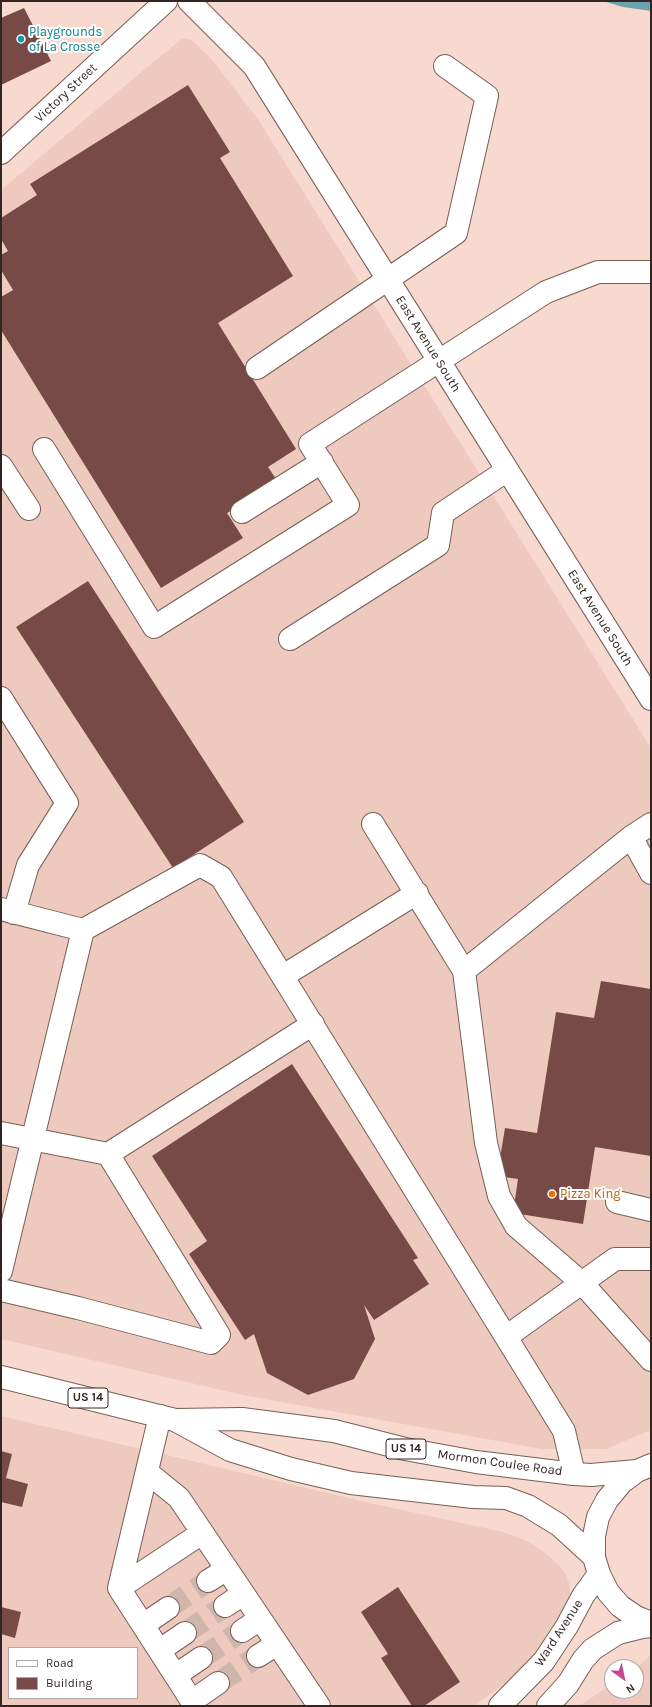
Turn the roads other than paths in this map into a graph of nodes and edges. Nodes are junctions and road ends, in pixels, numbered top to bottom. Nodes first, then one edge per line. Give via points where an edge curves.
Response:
1 (166, 1) edge
2 (189, 1) edge
3 (445, 66) dead end
4 (1, 152) edge
5 (651, 272) edge
6 (388, 281) junction
7 (440, 362) junction
8 (257, 368) dead end
9 (44, 449) dead end
10 (322, 462) junction
11 (1, 466) edge
12 (506, 471) junction
13 (29, 509) dead end
14 (242, 512) dead end
15 (290, 639) dead end
16 (1, 698) edge
17 (651, 699) edge
18 (374, 824) dead end
19 (651, 824) edge
20 (631, 837) junction
21 (651, 873) edge
22 (417, 893) junction
23 (8, 911) edge
24 (83, 930) junction
25 (464, 971) junction
26 (283, 976) junction
27 (313, 1024) junction
28 (1, 1133) edge
29 (34, 1139) junction
30 (108, 1154) junction
31 (617, 1202) dead end
32 (651, 1210) edge
33 (651, 1259) edge
34 (1, 1271) edge
35 (582, 1284) junction
36 (1, 1290) edge
37 (506, 1337) junction
38 (651, 1360) edge
39 (1, 1377) edge
40 (168, 1418) junction
41 (644, 1468) edge
42 (147, 1472) junction
43 (574, 1474) junction
44 (202, 1533) junction
45 (596, 1566) junction
46 (227, 1569) junction
47 (208, 1581) tunnel mouth
48 (119, 1588) junction
49 (244, 1594) junction
50 (225, 1606) tunnel mouth
51 (168, 1608) tunnel mouth
52 (260, 1619) junction
53 (143, 1625) junction
54 (651, 1625) edge
55 (242, 1631) tunnel mouth
56 (185, 1633) tunnel mouth
57 (277, 1644) junction
58 (160, 1650) junction
59 (258, 1656) tunnel mouth
60 (201, 1658) tunnel mouth
61 (176, 1675) junction
62 (218, 1683) tunnel mouth
63 (194, 1703) edge
64 (319, 1706) edge
65 (500, 1706) edge
66 (548, 1706) edge

1 - 4 main road, Victory Street
2 - 6 main road, East Avenue South via 254,66
3 - 6 main road via 487,96 456,233
5 - 7 main road via 598,272 546,292
6 - 7 main road, East Avenue South
6 - 8 main road
7 - 10 main road via 310,444
7 - 12 main road, East Avenue South
9 - 10 main road via 154,628 348,505
10 - 14 main road
11 - 13 main road
12 - 15 main road via 443,514 438,545
12 - 17 main road, East Avenue South
16 - 23 main road via 67,803 28,865
18 - 22 main road
19 - 20 main road
20 - 21 main road
20 - 25 main road
22 - 25 main road
22 - 26 main road
23 - 24 main road
24 - 26 main road via 200,865 221,877
24 - 29 main road
25 - 35 main road via 486,1143 499,1196 516,1226
26 - 27 main road
27 - 30 main road
27 - 37 main road
28 - 29 main road
29 - 30 main road
29 - 34 main road
30 - 36 main road via 219,1335 212,1343
31 - 32 main road
33 - 35 main road via 615,1259
35 - 37 main road
35 - 38 main road
37 - 43 main road via 564,1431
39 - 40 main road, Mormon Coulee Road / US 14
40 - 42 main road
40 - 43 main road, Mormon Coulee Road / US 14 via 242,1419 334,1431 406,1449 476,1462
40 - 45 main road, Mormon Coulee Road / US 14 via 230,1450 291,1469 351,1482 473,1497 506,1498 528,1506 559,1524
41 - 43 main road, Mormon Coulee Road / US 14 via 592,1475
41 - 45 main road, US 14 via 621,1483 607,1500 598,1517 595,1530
42 - 44 main road via 179,1498
42 - 48 main road
44 - 46 main road
44 - 48 main road
45 - 54 main road, US 14 via 608,1592 620,1606
45 - 65 main road, Ward Avenue via 567,1626 544,1661
46 - 47 main road
46 - 49 main road
48 - 53 main road
49 - 50 main road
49 - 52 main road
51 - 53 main road
52 - 55 main road
52 - 57 main road
53 - 58 main road
54 - 66 main road via 618,1633 593,1649 568,1684
56 - 58 main road
57 - 59 main road
57 - 64 main road
58 - 61 main road
60 - 61 main road
61 - 63 main road
62 - 63 main road

